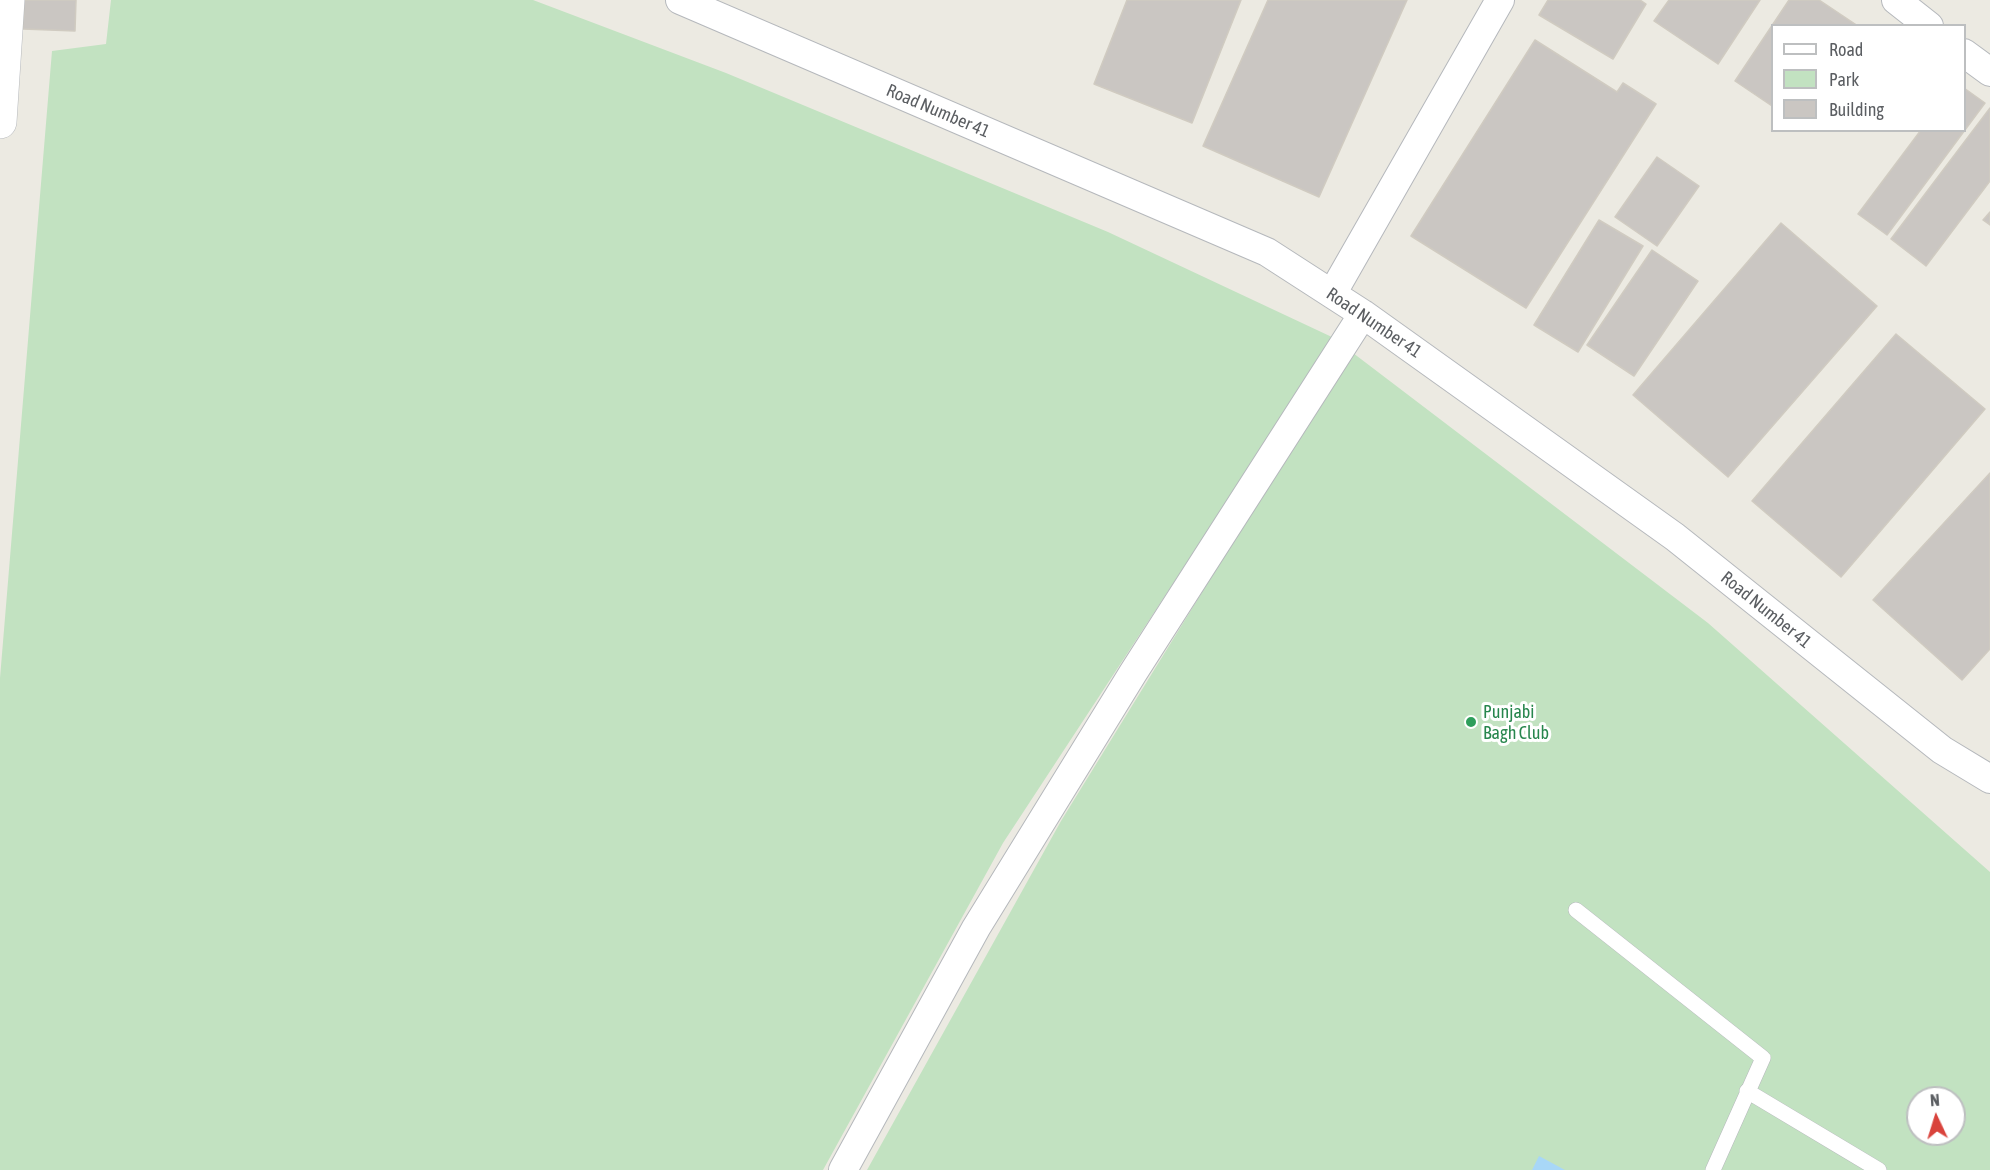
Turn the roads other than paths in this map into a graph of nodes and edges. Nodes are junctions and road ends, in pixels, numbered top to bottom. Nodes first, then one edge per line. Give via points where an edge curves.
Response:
1 (8, 0) edge
2 (680, 0) edge
3 (1500, 0) edge
4 (1896, 0) edge
5 (1926, 24) edge
6 (1966, 54) edge
7 (1990, 72) edge
8 (0, 122) edge
9 (1332, 294) junction
10 (1363, 314) junction
11 (1990, 779) edge
12 (1576, 910) dead end
13 (1748, 1091) junction
14 (843, 1170) edge
15 (1713, 1170) edge
16 (1879, 1170) edge

1 - 8 street
2 - 9 street, Road Number 41 via 1267,252
3 - 9 street
4 - 5 street
6 - 7 street
9 - 10 street, Road Number 41
10 - 11 street, Road Number 41 via 1675,537 1941,750
10 - 14 street via 1133,673 976,928
12 - 13 lane via 1763,1058
13 - 15 lane
13 - 16 lane

